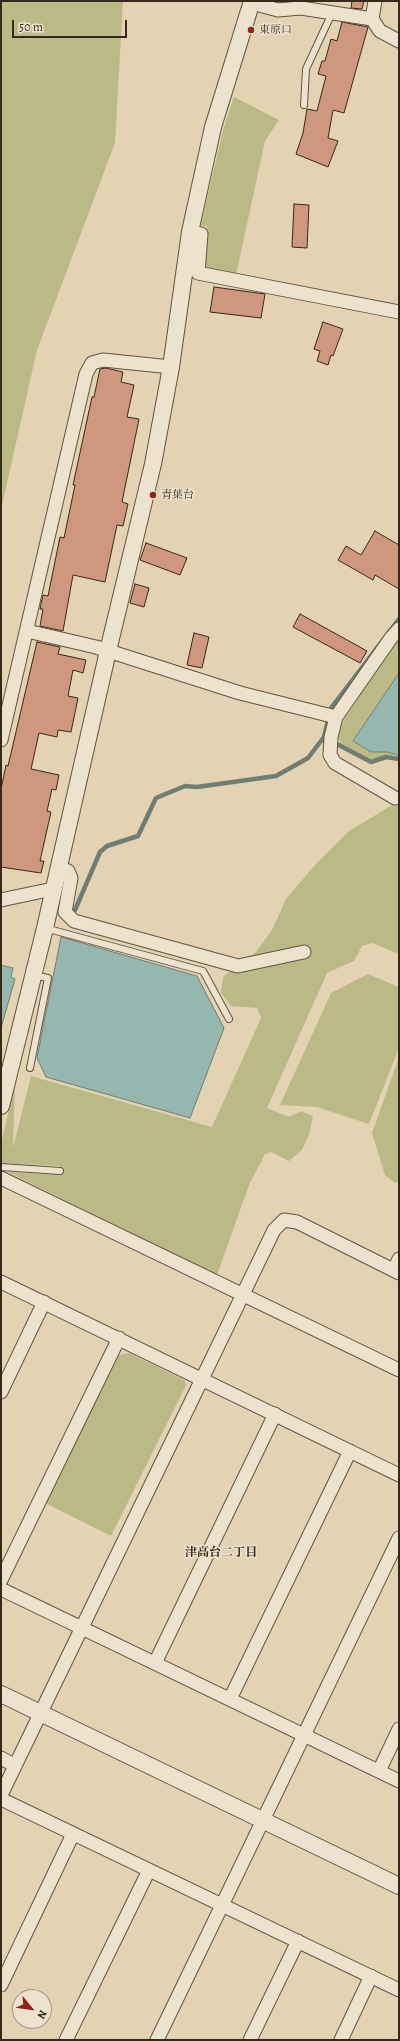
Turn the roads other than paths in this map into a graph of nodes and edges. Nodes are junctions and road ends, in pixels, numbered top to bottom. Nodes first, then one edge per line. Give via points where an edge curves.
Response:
1 (375, 1) edge
2 (252, 2) edge
3 (332, 13) junction
4 (372, 20) junction
5 (399, 41) edge
6 (304, 105) dead end
7 (190, 232) junction
8 (399, 312) edge
9 (171, 367) junction
10 (399, 629) edge
11 (27, 631) junction
12 (108, 651) junction
13 (332, 716) junction
14 (1, 740) edge
15 (395, 798) dead end
16 (58, 867) junction
17 (53, 889) junction
18 (1, 900) edge
19 (45, 928) junction
20 (304, 952) dead end
21 (32, 974) junction
22 (229, 1019) dead end
23 (30, 1068) dead end
24 (1, 1106) edge
25 (1, 1167) edge
26 (60, 1171) dead end
27 (1, 1178) edge
28 (397, 1268) edge
29 (1, 1282) edge
30 (244, 1294) junction
31 (44, 1302) junction
32 (118, 1338) junction
33 (399, 1370) edge
34 (203, 1378) junction
35 (1, 1392) edge
36 (275, 1414) junction
37 (350, 1451) junction
38 (399, 1475) edge
39 (399, 1538) edge
40 (1, 1580) edge
41 (1, 1589) edge
42 (81, 1627) junction
43 (155, 1663) junction
44 (1, 1694) edge
45 (230, 1699) junction
46 (41, 1713) junction
47 (399, 1729) edge
48 (305, 1735) junction
49 (1, 1758) edge
50 (14, 1764) junction
51 (379, 1771) junction
52 (399, 1781) edge
53 (1, 1795) edge
54 (1, 1799) edge
55 (264, 1821) junction
56 (73, 1834) junction
57 (148, 1870) junction
58 (399, 1886) edge
59 (223, 1905) junction
60 (298, 1941) junction
61 (372, 1976) junction
62 (1, 1985) edge
63 (399, 1990) edge
64 (66, 2040) edge
65 (157, 2040) edge
66 (250, 2040) edge
67 (341, 2040) edge

1 - 4 street
2 - 3 street via 278,10 301,8
2 - 7 street via 213,127
3 - 4 street
3 - 6 lane via 306,69
4 - 5 street via 380,31
7 - 8 street via 201,234 198,273
7 - 9 street
9 - 11 street via 102,360 92,363 86,374
9 - 12 street via 153,464
10 - 13 street
11 - 12 street
11 - 14 street
12 - 13 street via 240,693
12 - 16 street
13 - 15 street via 330,754 335,762
16 - 17 street
16 - 20 street via 68,871 71,878 65,912 74,921 238,966
17 - 18 street
17 - 19 street
19 - 21 street
19 - 22 lane via 203,971
21 - 23 lane via 48,978
21 - 24 street
25 - 26 lane
27 - 30 street
28 - 30 street via 297,1222 284,1220 274,1230
29 - 31 street
30 - 33 street
30 - 34 street
31 - 32 street
31 - 35 street
32 - 34 street
32 - 40 street
34 - 36 street
34 - 42 street
36 - 37 street
36 - 43 street
37 - 38 street
37 - 45 street
39 - 48 street
41 - 42 street
42 - 43 street
42 - 46 street
43 - 45 street
44 - 46 street
45 - 48 street
46 - 50 street
46 - 55 street
47 - 51 street
48 - 51 street
48 - 55 street
49 - 50 street
50 - 53 street
51 - 52 street
54 - 56 street
55 - 58 street
55 - 59 street
56 - 57 street
56 - 62 street
57 - 59 street
57 - 64 street
59 - 60 street
59 - 65 street
60 - 61 street
60 - 66 street
61 - 63 street
61 - 67 street

